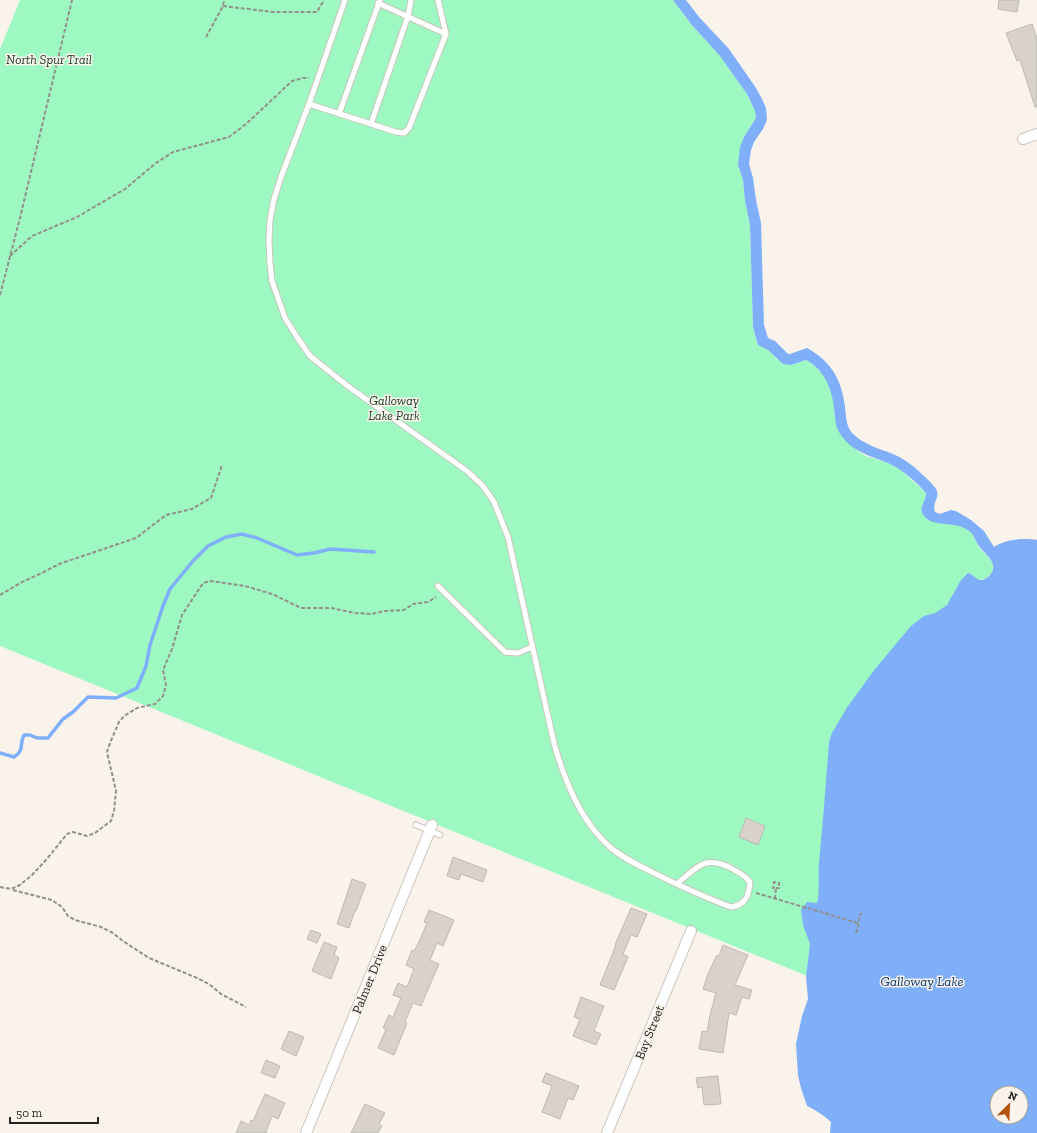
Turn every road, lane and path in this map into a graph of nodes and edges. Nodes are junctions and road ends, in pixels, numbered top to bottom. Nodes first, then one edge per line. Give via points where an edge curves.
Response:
1 (72, 0) edge
2 (224, 0) edge
3 (324, 0) edge
4 (345, 0) edge
5 (411, 0) edge
6 (438, 0) edge
7 (379, 1) edge
8 (223, 6) junction
9 (408, 16) junction
10 (446, 34) junction
11 (206, 37) dead end
12 (318, 78) junction
13 (309, 104) junction
14 (339, 114) junction
15 (371, 124) junction
16 (1037, 134) edge
17 (1023, 138) dead end
18 (10, 256) junction
19 (0, 296) edge
20 (222, 465) dead end
21 (438, 586) dead end
22 (444, 591) junction
23 (0, 595) edge
24 (532, 647) junction
25 (416, 825) dead end
26 (430, 828) junction
27 (440, 835) dead end
28 (677, 884) junction
29 (0, 887) edge
30 (776, 888) dead end
31 (11, 889) junction
32 (750, 891) junction
33 (775, 899) junction
34 (861, 913) dead end
35 (858, 923) junction
36 (691, 931) dead end
37 (856, 933) dead end
38 (246, 1007) dead end
39 (306, 1133) edge
40 (607, 1133) edge

1 - 18 path
2 - 8 path
3 - 8 path via 318,12 273,12
4 - 12 lane
5 - 9 lane
6 - 10 lane
7 - 9 lane
7 - 14 lane
8 - 11 path
9 - 10 lane
9 - 15 lane
10 - 15 lane via 409,128 404,133
12 - 13 lane
12 - 18 path via 292,81 229,137 173,152 125,189 77,218 32,236
13 - 14 lane
13 - 24 lane via 281,177 270,220 269,248 272,275 285,318 310,356 467,471 483,486 494,502 508,536
14 - 15 lane
16 - 17 street
18 - 19 path
20 - 23 path via 211,498 192,510 166,515 136,538 59,564
21 - 22 lane
22 - 24 lane via 505,652 518,653
22 - 31 path via 428,602 414,604 404,610 371,614 331,608 301,608 272,594 245,586 211,581 203,583 182,615 164,670 166,685 163,696 155,704 137,708 124,716 110,743 107,752 116,791 111,821 87,836 72,832 67,834 32,875
24 - 28 lane via 560,766 572,794 588,820 610,847 628,860
25 - 26 lane
26 - 27 lane
26 - 39 street, Palmer Drive
28 - 32 lane via 731,907 740,905
28 - 32 lane via 698,866 709,862 722,864 746,876 750,882
29 - 31 path
30 - 33 path
31 - 38 path via 52,900 75,920 113,933 149,958 209,984 221,994
32 - 33 path
33 - 35 path
34 - 35 path
35 - 37 path
36 - 40 street, Bay Street

